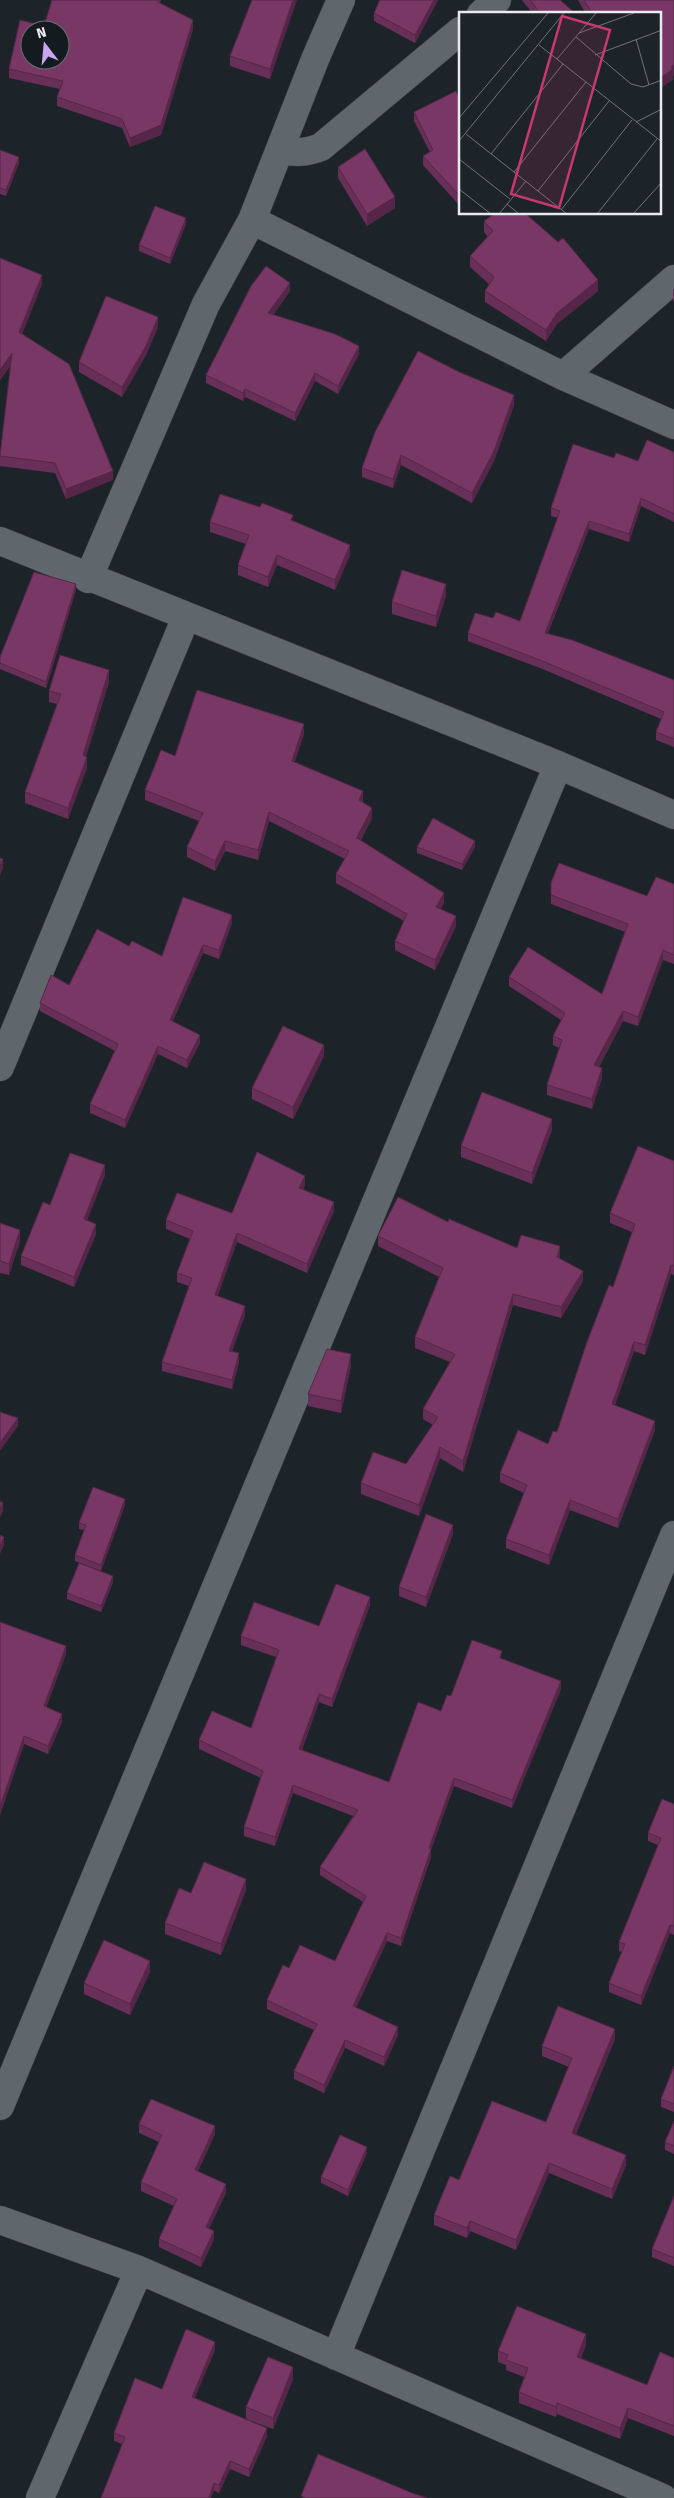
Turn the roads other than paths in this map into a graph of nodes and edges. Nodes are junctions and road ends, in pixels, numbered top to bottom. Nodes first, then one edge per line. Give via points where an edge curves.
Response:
1 (341, 0) edge
2 (497, 0) edge
3 (483, 12) edge
4 (459, 32) edge
5 (280, 150) junction
6 (252, 220) junction
7 (674, 279) edge
8 (563, 376) junction
9 (674, 425) edge
10 (0, 541) edge
11 (88, 579) junction
12 (186, 617) junction
13 (558, 765) junction
14 (674, 816) edge
15 (0, 1067) edge
16 (674, 1535) edge
17 (0, 2106) edge
18 (0, 2220) edge
19 (139, 2270) junction
20 (336, 2356) junction
21 (40, 2498) edge
22 (663, 2498) edge

1 - 5 street
2 - 3 street
4 - 5 street via 321,147 296,153
5 - 6 street
6 - 8 street
6 - 11 street via 206,304
7 - 8 street
8 - 9 street
10 - 11 street
11 - 12 street
12 - 13 street
12 - 15 street
13 - 14 street
13 - 17 street
16 - 20 street
18 - 19 street
19 - 20 street
19 - 21 street
20 - 22 street

